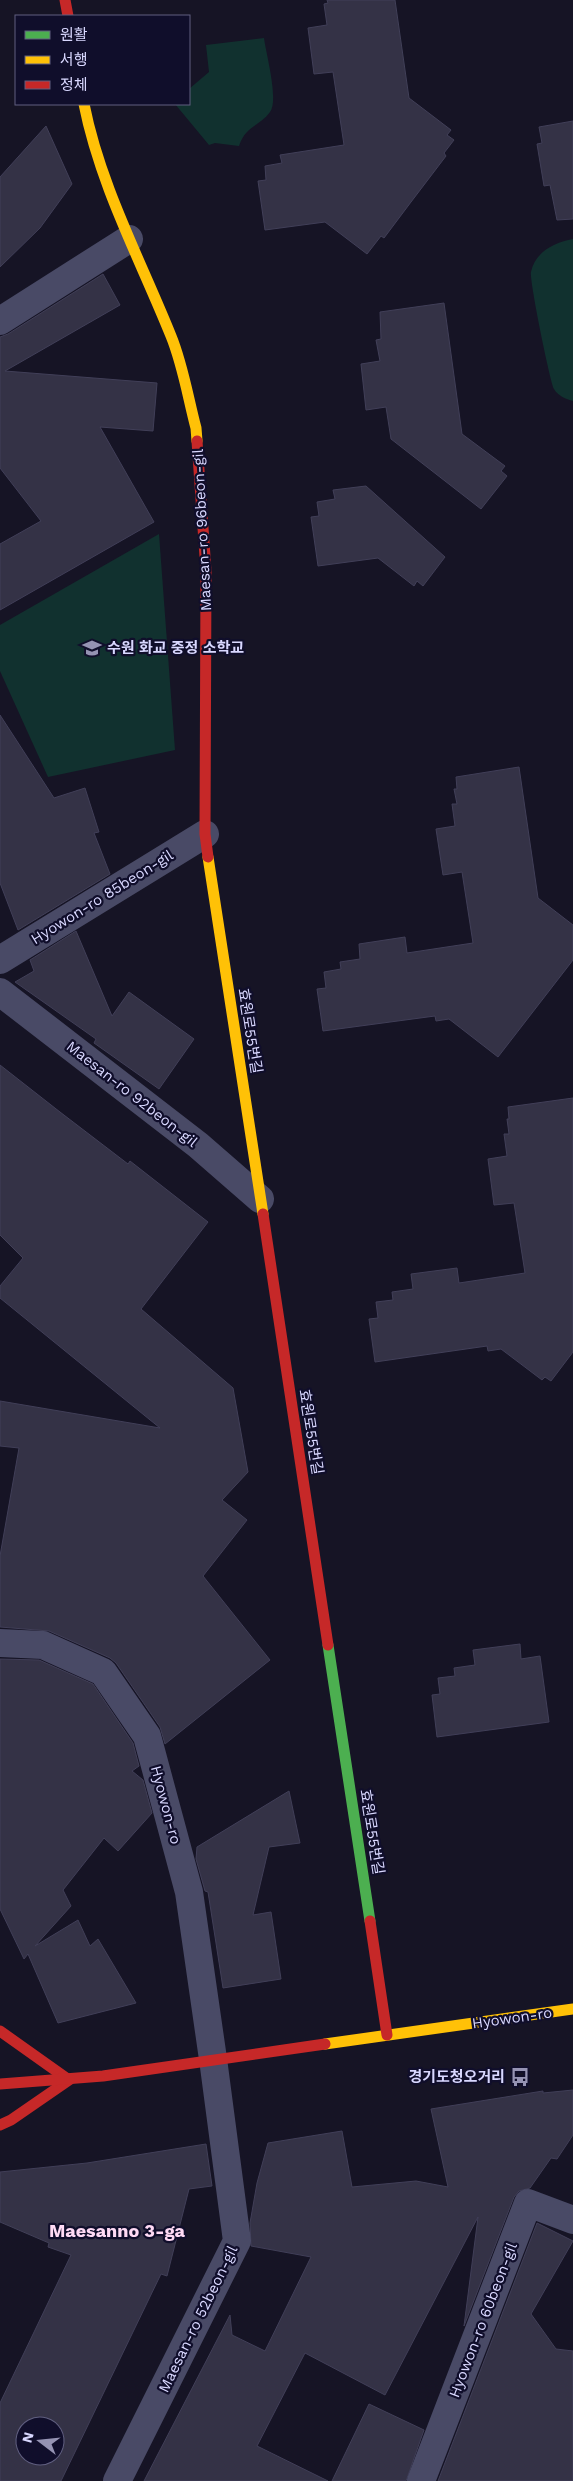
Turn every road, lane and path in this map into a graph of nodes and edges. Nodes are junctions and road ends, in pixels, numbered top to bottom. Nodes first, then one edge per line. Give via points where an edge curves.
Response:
1 (65, 0) edge
2 (68, 15) edge
3 (84, 105) edge
4 (128, 239) junction
5 (0, 322) edge
6 (205, 834) junction
7 (0, 960) edge
8 (0, 992) edge
9 (260, 1199) junction
10 (0, 1643) edge
11 (573, 2009) edge
12 (0, 2031) edge
13 (387, 2035) junction
14 (213, 2059) junction
15 (69, 2080) junction
16 (0, 2084) edge
17 (0, 2125) edge
18 (573, 2220) edge
19 (117, 2481) edge
20 (421, 2481) edge

1 - 2 street
3 - 4 street, Maesan-ro 96beon-gil via 91,140
4 - 5 street
4 - 6 street, Maesan-ro 96beon-gil via 172,338 196,428 206,571
6 - 7 street, Hyowon-ro 85beon-gil
6 - 9 street, 효원로55번길
8 - 9 street, Maesan-ro 92beon-gil via 198,1145
9 - 13 street, 효원로55번길
10 - 14 street, Hyowon-ro via 43,1645 103,1672 147,1736 190,1892
11 - 13 street, Hyowon-ro
12 - 15 street
13 - 14 street, Hyowon-ro
14 - 15 street, Hyowon-ro
14 - 19 street, Maesan-ro 52beon-gil via 237,2241
15 - 16 street, Hyowon-ro
15 - 17 street
18 - 20 street, Hyowon-ro 60beon-gil via 528,2203

